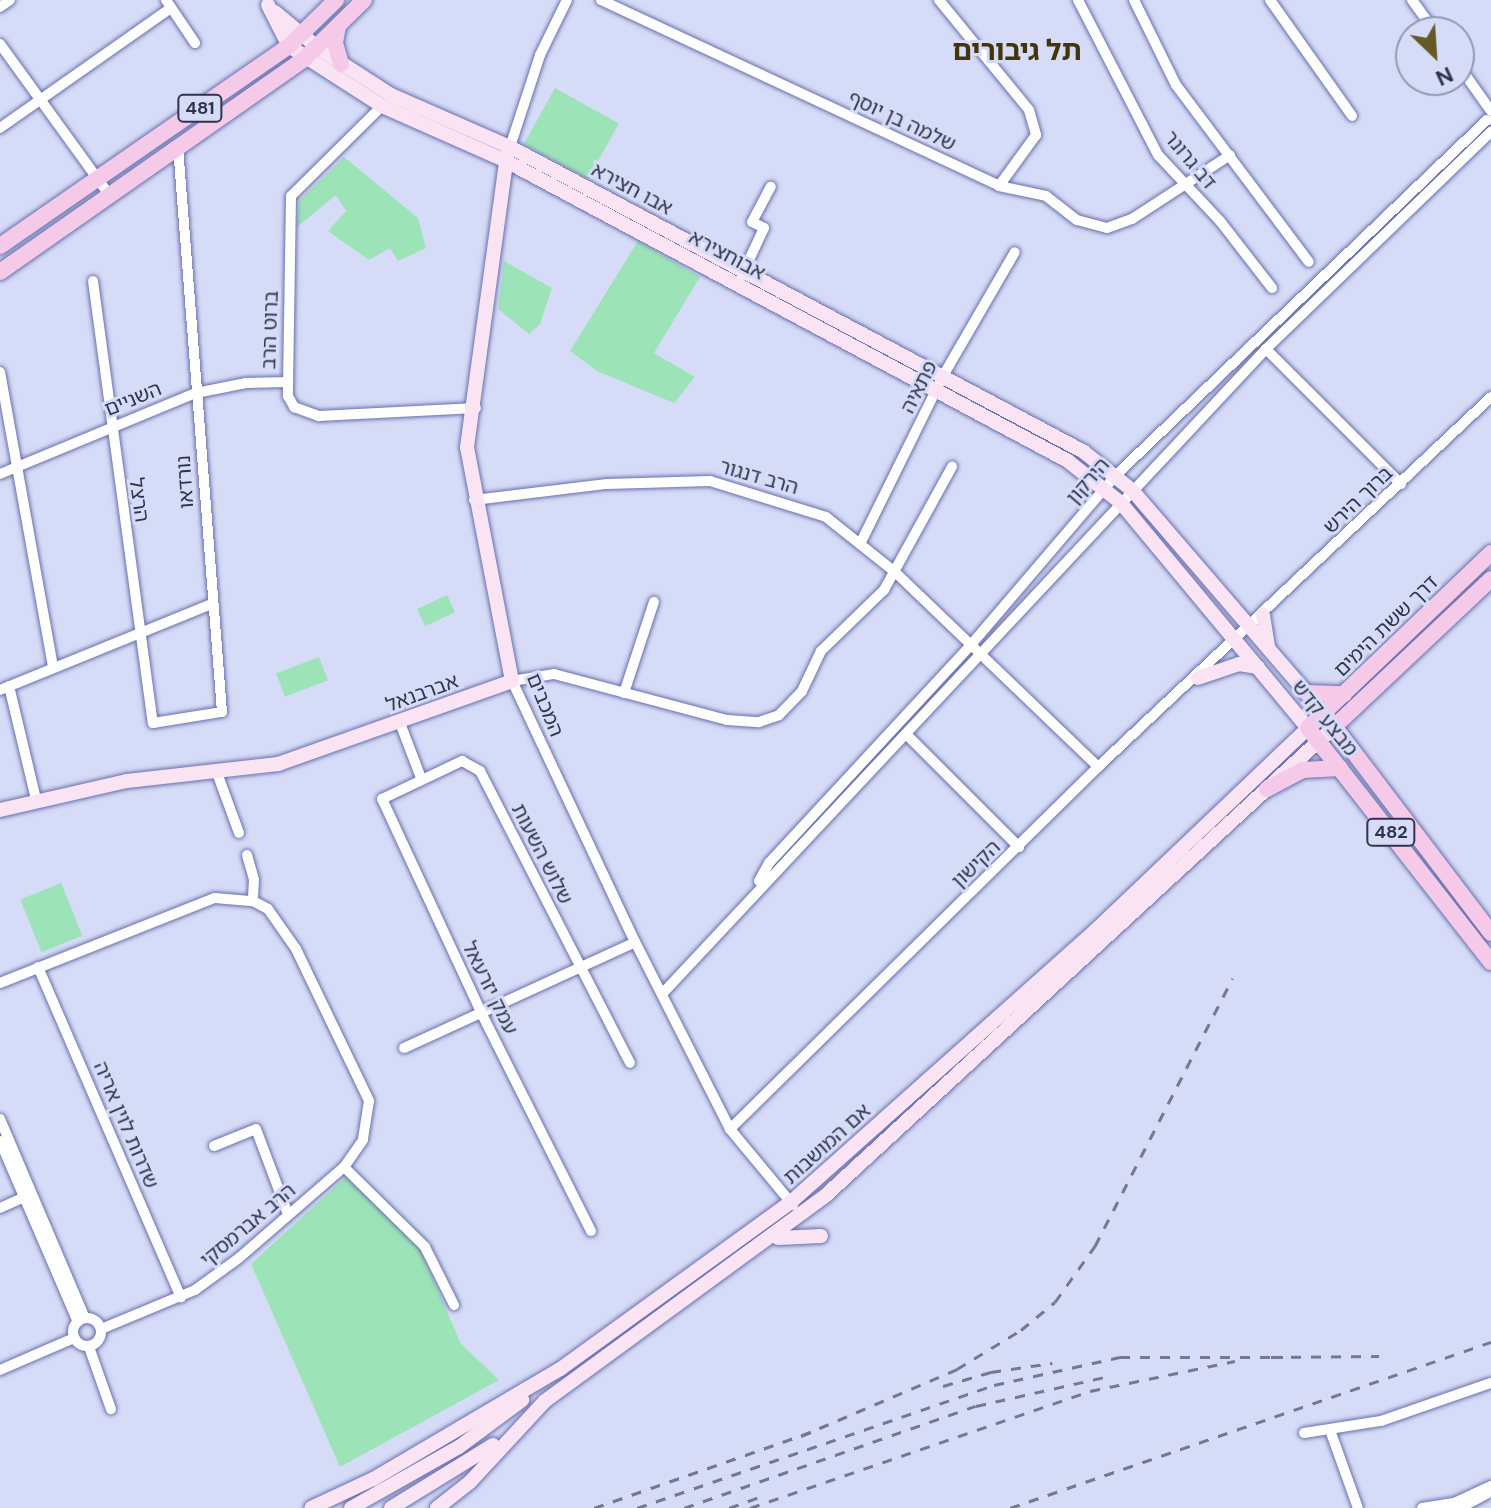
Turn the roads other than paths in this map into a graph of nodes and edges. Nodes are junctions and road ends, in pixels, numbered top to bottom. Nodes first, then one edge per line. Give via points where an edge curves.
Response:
1 (10, 0) edge
2 (336, 0) edge
3 (364, 0) edge
4 (567, 0) edge
5 (601, 0) edge
6 (939, 0) edge
7 (1078, 0) edge
8 (1134, 0) edge
9 (1270, 0) edge
10 (266, 3) edge
11 (169, 4) edge
12 (0, 7) edge
13 (338, 27) junction
14 (296, 40) junction
15 (195, 43) dead end
16 (0, 44) edge
17 (318, 48) junction
18 (4, 57) edge
19 (304, 59) junction
20 (341, 64) junction
21 (1475, 94) edge
22 (41, 101) junction
23 (382, 106) junction
24 (1352, 116) dead end
25 (1490, 121) edge
26 (0, 128) edge
27 (178, 147) junction
28 (508, 154) junction
29 (1230, 155) junction
30 (153, 165) junction
31 (97, 179) junction
32 (177, 179) junction
33 (1185, 183) junction
34 (999, 186) junction
35 (771, 187) dead end
36 (110, 196) junction
37 (0, 246) edge
38 (1015, 252) dead end
39 (1309, 262) dead end
40 (0, 272) edge
41 (741, 277) junction
42 (93, 281) dead end
43 (1272, 288) dead end
44 (1266, 349) junction
45 (0, 372) edge
46 (286, 382) junction
47 (940, 382) junction
48 (196, 393) junction
49 (1491, 397) edge
50 (476, 408) junction
51 (111, 427) junction
52 (17, 467) junction
53 (952, 467) dead end
54 (0, 474) edge
55 (1115, 476) junction
56 (1401, 484) junction
57 (1105, 490) junction
58 (1132, 490) junction
59 (474, 500) junction
60 (1121, 503) junction
61 (861, 542) junction
62 (1491, 553) edge
63 (895, 572) junction
64 (1491, 579) edge
65 (654, 602) dead end
66 (212, 604) junction
67 (1263, 615) junction
68 (1250, 628) junction
69 (140, 631) junction
70 (1236, 641) junction
71 (970, 646) junction
72 (1268, 649) junction
73 (979, 656) junction
74 (53, 666) junction
75 (1258, 667) junction
76 (1198, 678) junction
77 (512, 681) junction
78 (5, 688) edge
79 (624, 693) junction
80 (1307, 693) junction
81 (1344, 694) junction
82 (1360, 703) junction
83 (1287, 704) junction
84 (1324, 713) junction
85 (153, 723) joint
86 (400, 723) junction
87 (1335, 726) junction
88 (906, 734) junction
89 (1313, 734) junction
90 (1288, 749) junction
91 (1356, 751) junction
92 (1098, 767) junction
93 (1340, 768) junction
94 (216, 770) junction
95 (421, 778) junction
96 (1267, 789) junction
97 (36, 799) junction
98 (0, 810) edge
99 (239, 833) dead end
100 (1019, 847) junction
101 (247, 855) dead end
102 (750, 896) junction
103 (253, 901) junction
104 (1491, 933) edge
105 (635, 942) junction
106 (1491, 962) edge
107 (38, 967) junction
108 (579, 968) junction
109 (0, 983) edge
110 (663, 993) junction
111 (481, 1012) junction
112 (404, 1048) dead end
113 (630, 1063) dead end
114 (0, 1119) edge
115 (730, 1129) junction
116 (0, 1141) edge
117 (214, 1146) dead end
118 (344, 1167) junction
119 (26, 1196) junction
120 (791, 1202) junction
121 (0, 1208) edge
122 (288, 1214) junction
123 (803, 1215) junction
124 (591, 1231) dead end
125 (821, 1236) dead end
126 (767, 1243) junction
127 (181, 1297) junction
128 (454, 1305) dead end
129 (81, 1320) junction
130 (101, 1329) junction
131 (74, 1338) junction
132 (89, 1347) junction
133 (560, 1369) junction
134 (0, 1370) edge
135 (1491, 1383) edge
136 (111, 1409) dead end
137 (515, 1427) junction
138 (1330, 1430) junction
139 (1304, 1433) dead end
140 (1491, 1489) edge
141 (1450, 1506) edge
142 (1465, 1506) edge
143 (311, 1508) edge
144 (351, 1508) edge
145 (391, 1508) edge
146 (437, 1508) edge
147 (1358, 1508) edge
148 (1422, 1508) edge

1 - 12 street
2 - 14 main road, 481
3 - 13 main road, 481
4 - 28 street via 540,55
5 - 34 street, שלמה בן יוסף
6 - 34 street via 1029,110 1036,135
7 - 33 street, דב גרונר via 1158,155
8 - 29 street via 1176,85
9 - 24 street
10 - 14 street
11 - 15 street
11 - 22 street
13 - 17 main road, 481
13 - 20 main road via 335,43
14 - 17 street, אבו חצירא
14 - 19 street
14 - 31 main road, 481
16 - 18 street
17 - 19 main road, 481
17 - 20 street, אבו חצירא
18 - 22 street
19 - 23 street
19 - 27 main road, 481
20 - 28 street, אבו חצירא
21 - 25 street
22 - 26 street
22 - 31 street
23 - 28 street
23 - 46 street, ברוט הרב via 291,196
25 - 44 street, הירקון
25 - 55 street, הירקון
27 - 30 main road, 481
27 - 32 street, נורדאו
28 - 41 street, אבו חצירא
28 - 50 street, המכבים
29 - 33 street, שלמה בן יוסף
29 - 39 street
30 - 32 street
30 - 36 main road, 481
31 - 36 street
31 - 37 main road, 481
32 - 48 street, נורדאו
33 - 34 street, שלמה בן יוסף via 1132,219 1107,228 1077,220 1046,196
33 - 43 street, דב גרונר
35 - 41 street via 752,222 764,228
36 - 40 main road, 481
38 - 47 street, פתאיה
41 - 47 street, אבו חצירא
42 - 51 street, הרצל
44 - 56 street
44 - 58 street, הירקון
45 - 52 street
46 - 48 street, השניים
46 - 50 street, ברוט הרב via 294,407 319,416
47 - 55 street, אבו חצירא via 1084,452
47 - 57 street via 1068,461
47 - 61 street, פתאיה
48 - 51 street, השניים
48 - 66 street, נורדאו
49 - 56 street, ברוך הירש
50 - 59 street, המכבים via 467,447
51 - 52 street, השניים
51 - 69 street, הרצל
52 - 54 street, השניים
52 - 74 street
53 - 63 street, אברבנאל
55 - 57 street, הירקון
55 - 58 street, אבו חצירא
56 - 67 street, ברוך הירש
57 - 60 street
57 - 71 street, הירקון
58 - 60 street, הירקון
58 - 68 street, מבצע קדש
59 - 61 street, הרב דנגור via 607,484 710,481 826,517
59 - 77 street, המכבים
60 - 70 street, מבצע קדש
60 - 73 street, הירקון
61 - 63 street, הרב דנגור
62 - 81 main road, דרך ששת הימים
63 - 71 street, הרב דנגור
63 - 79 street, אברבנאל via 884,590 821,651 795,701 779,715 759,722 727,720
64 - 82 main road, דרך ששת הימים
65 - 79 street
66 - 69 street
66 - 85 street, נורדאו via 222,712
67 - 68 street, ברוך הירש
67 - 72 street
68 - 70 street, הקישון
68 - 72 street, מבצע קדש
69 - 74 street
69 - 85 street, הרצל
70 - 75 street, מבצע קדש
70 - 76 street, הקישון
71 - 73 street, הרב דנגור
71 - 102 street, הירקון via 769,863
72 - 80 street, מבצע קדש
73 - 88 street, הירקון
73 - 92 street, הרב דנגור
74 - 78 street
75 - 76 street via 1239,664
75 - 83 street, מבצע קדש
76 - 92 street, הקישון
77 - 79 street, אברבנאל via 554,674
77 - 86 street, אברבנאל
77 - 105 street, המכבים
78 - 97 street
80 - 81 main road
80 - 84 street, מבצע קדש
81 - 84 main road, דרך ששת הימים
82 - 87 main road, דרך ששת הימים
82 - 91 main road
83 - 89 street, מבצע קדש
83 - 90 street via 1292,730
84 - 87 main road, מבצע קדש / 482
84 - 89 main road, דרך ששת הימים
86 - 94 street, אברבנאל via 278,764
86 - 95 street
87 - 89 street, אם המושבות
87 - 91 main road, מבצע קדש / 482
88 - 100 street
88 - 102 street, הירקון
89 - 90 street, אם המושבות
89 - 93 main road, מבצע קדש / 482
89 - 96 street, אם המושבות
90 - 120 street, אם המושבות via 1095,931
91 - 104 main road, מבצע קדש / 482
92 - 100 street, הקישון
93 - 96 main road via 1302,770
93 - 106 main road, מבצע קדש / 482
94 - 97 street, אברבנאל
94 - 99 street
95 - 108 street, שלוש השעות via 462,761 480,771
95 - 111 street, עמק יזרעאל via 382,799 383,808
96 - 123 street, אם המושבות
97 - 98 street, אברבנאל
100 - 115 street, הקישון
101 - 103 street
102 - 110 street, הירקון
103 - 107 street via 215,898
103 - 118 street, הרב אברמסקי via 268,909 296,949 369,1101 363,1140
105 - 108 street
105 - 110 street, המכבים
107 - 109 street
107 - 127 street, שדרות לוין אריה
108 - 111 street
108 - 113 street, שלוש השעות
110 - 115 street, המכבים
111 - 112 street
111 - 124 street, עמק יזרעאל
114 - 119 street
115 - 120 street, המכבים
116 - 119 street
117 - 122 street via 256,1129
118 - 122 street, הרב אברמסקי
118 - 128 street via 425,1247
119 - 121 street
119 - 129 street
120 - 123 street, המכבים
120 - 133 street, אם המושבות
122 - 127 street, הרב אברמסקי via 216,1277
123 - 126 street, אם המושבות
125 - 126 street via 795,1233
126 - 137 street, אם המושבות
127 - 130 street, הרב אברמסקי
129 - 130 street
129 - 131 street
130 - 132 street via 100,1338
131 - 132 street
131 - 134 street
132 - 136 street
133 - 143 street, אם המושבות via 373,1479
133 - 144 street via 481,1431
135 - 138 street via 1381,1421
137 - 145 street via 472,1461
137 - 146 street, אם המושבות via 470,1482
138 - 139 street
138 - 147 street
140 - 141 street
140 - 142 street
141 - 148 street

